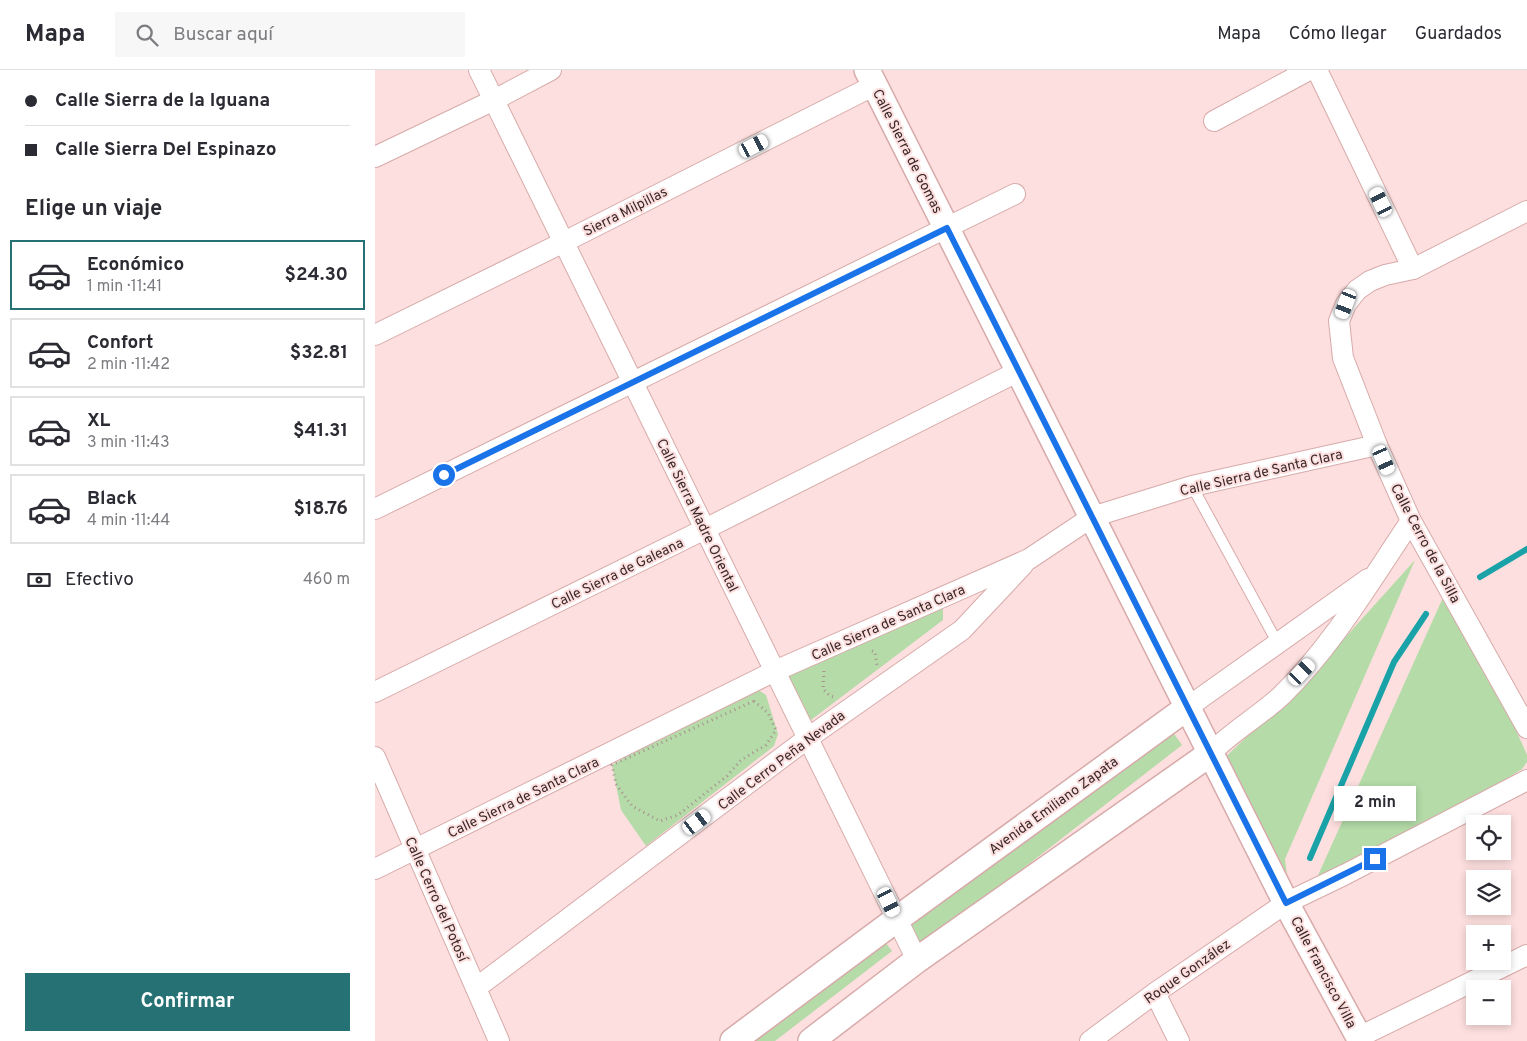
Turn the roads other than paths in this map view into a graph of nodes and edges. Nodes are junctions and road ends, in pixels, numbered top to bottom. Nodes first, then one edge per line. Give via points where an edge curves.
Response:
1 (479, 70) edge
2 (551, 70) edge
3 (1309, 70) edge
4 (1317, 70) edge
5 (871, 78) edge
6 (494, 100) junction
7 (1214, 121) dead end
8 (375, 157) edge
9 (1015, 194) dead end
10 (1527, 212) edge
11 (947, 228) junction
12 (564, 242) junction
13 (1413, 268) junction
14 (375, 335) edge
15 (1019, 371) junction
16 (633, 382) junction
17 (1377, 445) junction
18 (1192, 486) junction
19 (375, 510) edge
20 (1092, 517) junction
21 (1411, 521) junction
22 (705, 529) junction
23 (1029, 559) junction
24 (1375, 573) junction
25 (1277, 642) junction
26 (775, 671) junction
27 (375, 692) edge
28 (1188, 707) junction
29 (1527, 728) edge
30 (808, 738) junction
31 (1211, 752) junction
32 (375, 757) edge
33 (1527, 780) edge
34 (415, 850) junction
35 (375, 869) edge
36 (1286, 903) junction
37 (897, 918) junction
38 (1527, 955) edge
39 (917, 960) junction
40 (476, 988) junction
41 (1155, 993) junction
42 (1360, 1039) edge
43 (499, 1041) edge
44 (733, 1041) edge
45 (811, 1041) edge
46 (1090, 1041) edge
47 (1179, 1041) edge

1 - 6 street, Calle Sierra Madre Oriental
2 - 6 street
3 - 7 street
4 - 13 street
5 - 11 street, Calle Sierra de Gomas
5 - 12 street, Sierra Milpillas
6 - 8 street
6 - 12 street, Calle Sierra Madre Oriental
9 - 11 street
10 - 13 street
11 - 15 street, Calle Sierra de Gomas
11 - 16 street
12 - 14 street, Sierra Milpillas
12 - 16 street, Calle Sierra Madre Oriental
13 - 17 street, Calle Cerro de la Silla via 1385,275 1357,290 1339,321 1343,358
15 - 20 street, Calle Sierra de Gomas
15 - 22 street, Calle Sierra de Galeana
16 - 19 street
16 - 22 street, Calle Sierra Madre Oriental
17 - 18 street, Calle Sierra de Santa Clara
17 - 21 street, Calle Cerro de la Silla
18 - 20 street, Calle Sierra de Santa Clara
18 - 25 lane
20 - 23 street, Calle Sierra de Santa Clara
20 - 28 street, Calle Sierra de Gomas
21 - 24 street, Avenida Emiliano Zapata
21 - 29 street, Calle Cerro de la Silla
22 - 26 street, Calle Sierra Madre Oriental
22 - 27 street, Calle Sierra de Galeana
23 - 26 street, Calle Sierra de Santa Clara
23 - 30 street, Calle Cerro Peña Nevada via 962,630
24 - 25 street, Avenida Emiliano Zapata
24 - 31 street, Avenida Emiliano Zapata via 1317,657 1281,696
25 - 28 street, Avenida Emiliano Zapata
26 - 30 street, Calle Sierra Madre Oriental
26 - 34 street, Calle Sierra de Santa Clara
28 - 31 street, Calle Sierra de Gomas
28 - 37 street, Avenida Emiliano Zapata
30 - 37 street, Calle Sierra Madre Oriental
30 - 40 street, Calle Cerro Peña Nevada
31 - 36 street, Calle Sierra de Gomas
31 - 39 street, Avenida Emiliano Zapata
32 - 34 street, Calle Cerro del Potosí
33 - 36 street, Roque González
34 - 35 street, Calle Sierra de Santa Clara
34 - 40 street, Calle Cerro del Potosí
36 - 41 street, Roque González
36 - 42 street, Calle Francisco Villa
37 - 39 street, Calle Sierra Madre Oriental
37 - 44 street, Avenida Emiliano Zapata
38 - 42 street
39 - 45 street, Avenida Emiliano Zapata
40 - 43 street, Calle Cerro del Potosí
41 - 46 street, Roque González
41 - 47 street

